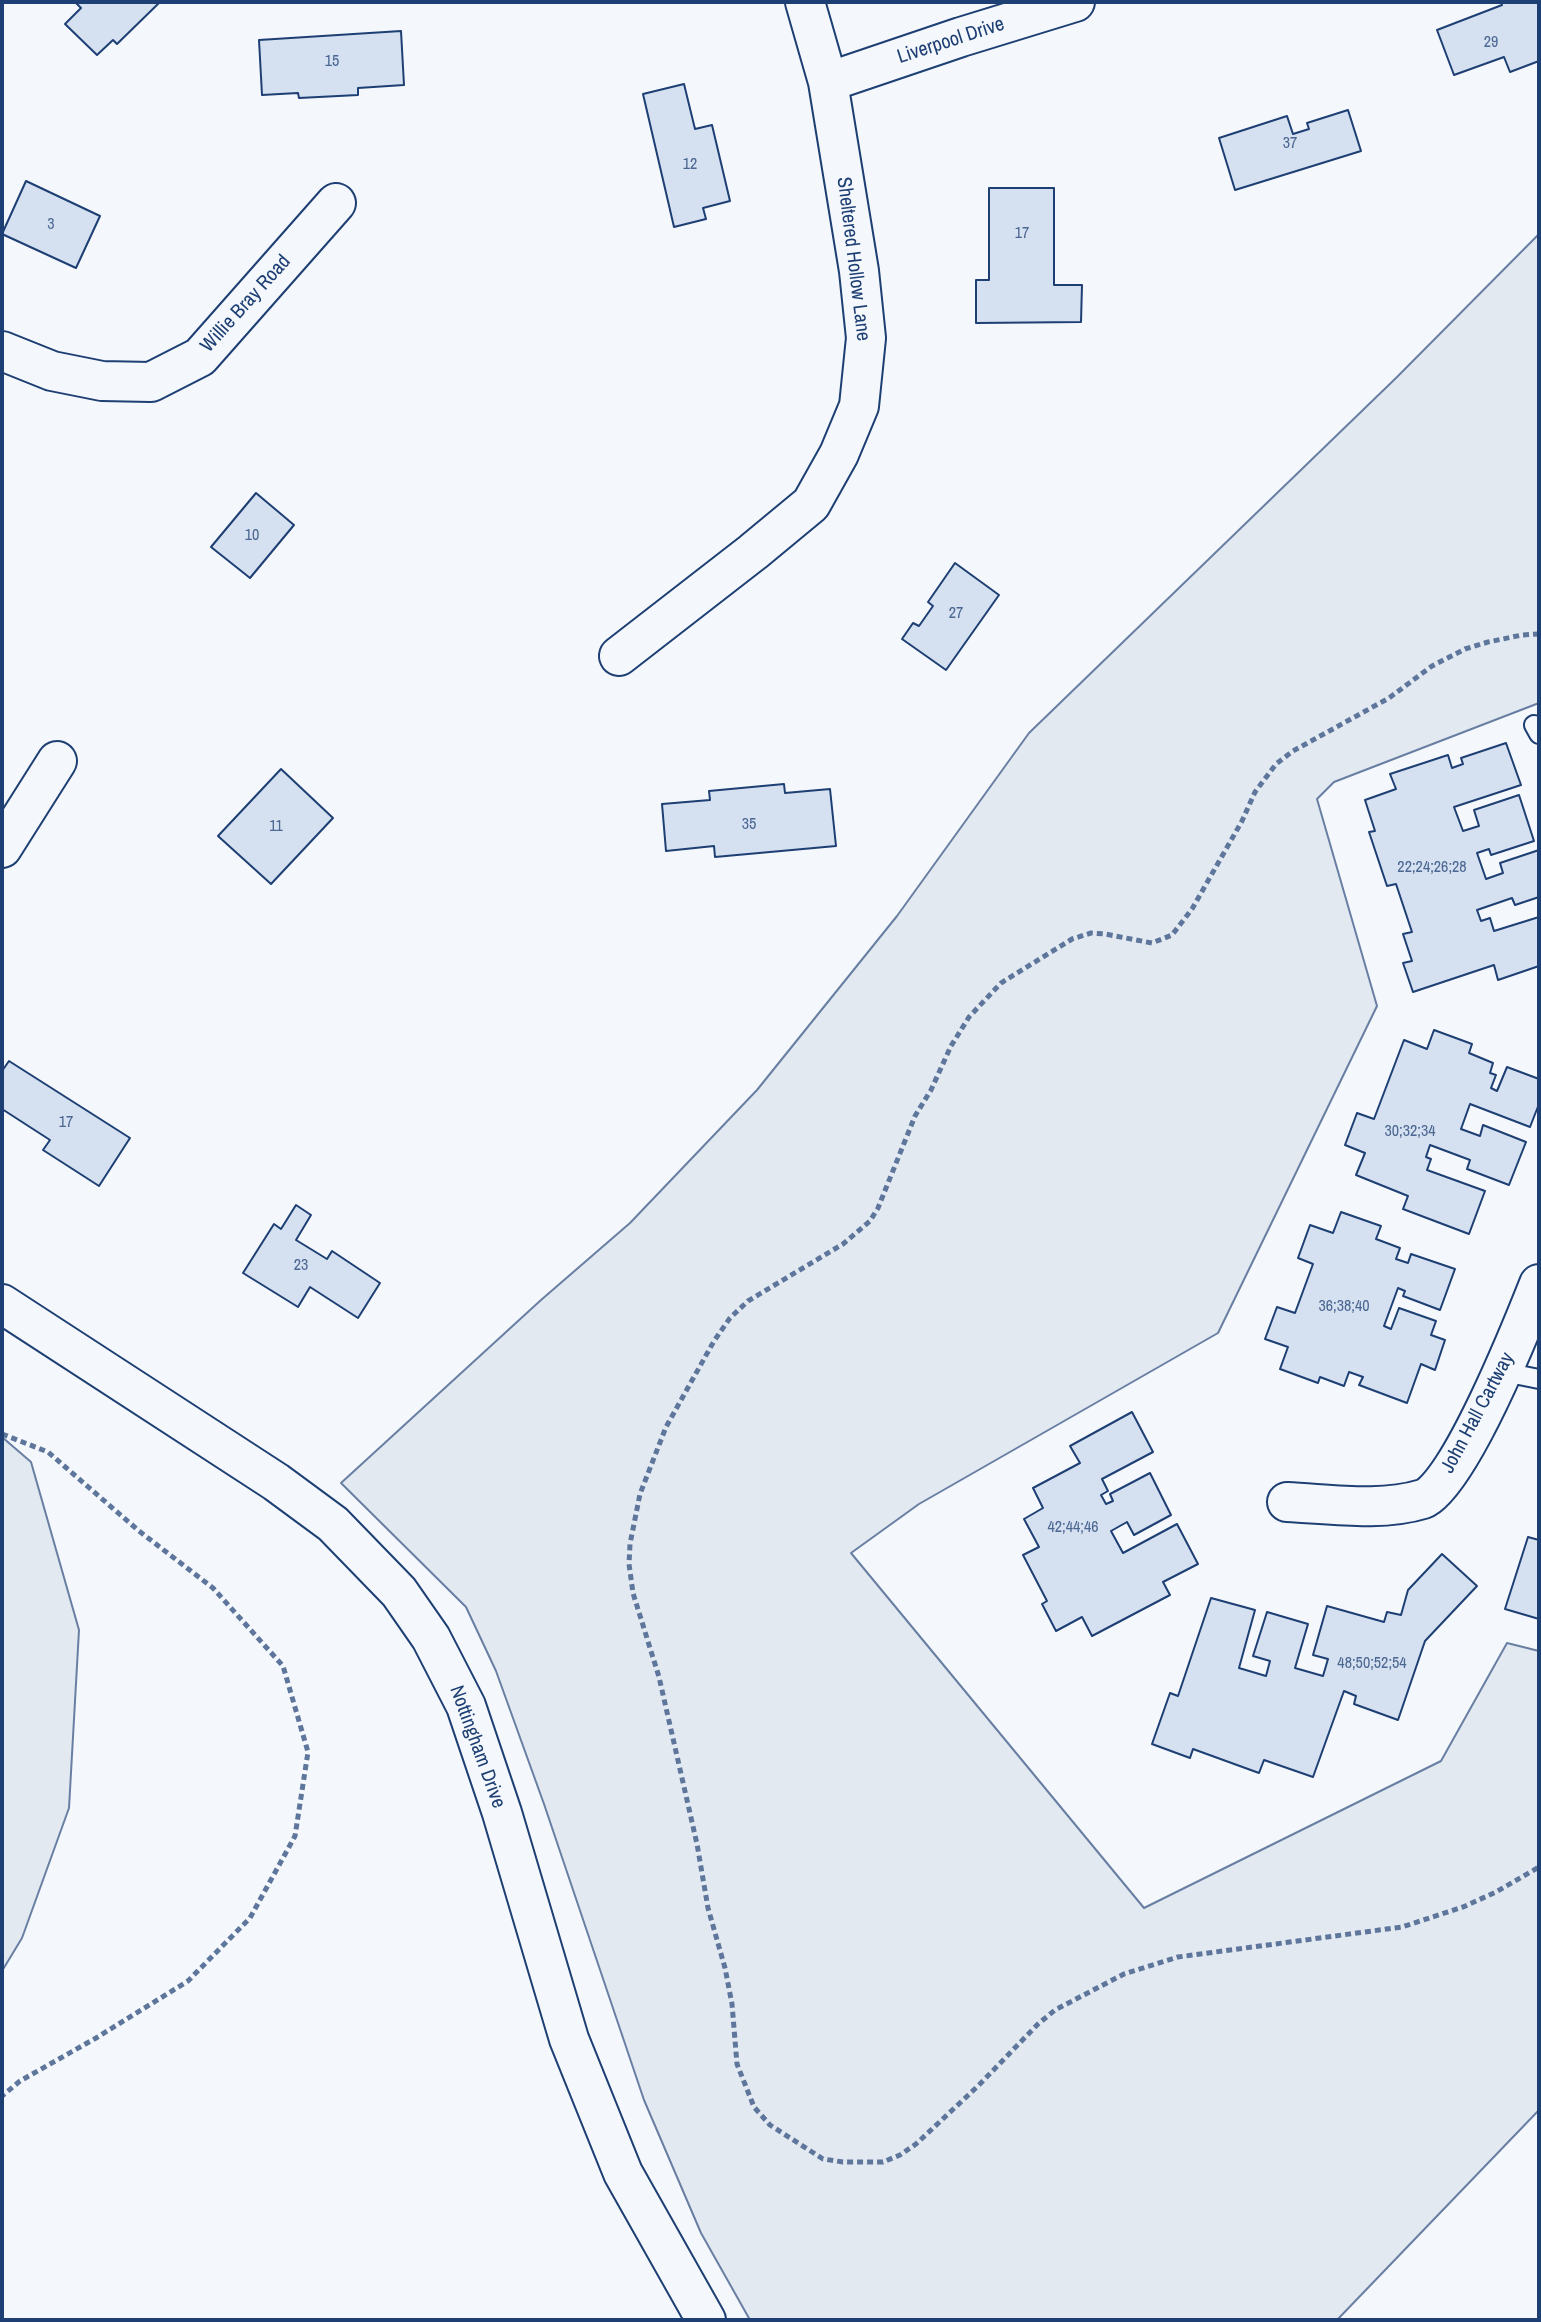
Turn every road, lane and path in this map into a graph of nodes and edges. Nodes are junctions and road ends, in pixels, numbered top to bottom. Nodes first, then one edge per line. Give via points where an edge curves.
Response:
1 (805, 2) edge
2 (1075, 2) edge
3 (828, 82) junction
4 (336, 203) dead end
5 (2, 351) edge
6 (1539, 634) edge
7 (619, 656) dead end
8 (57, 761) dead end
9 (2, 848) edge
10 (1539, 1284) edge
11 (2, 1304) edge
12 (1521, 1376) edge
13 (2, 1434) edge
14 (1287, 1502) dead end
15 (1539, 1867) edge
16 (2, 2096) edge
17 (706, 2320) edge

1 - 3 street, Sheltered Hollow Lane
2 - 3 street, Liverpool Drive
3 - 7 street, Sheltered Hollow Lane via 866,338 859,406 811,504
4 - 5 street, Willie Bray Road via 200,357 151,382 102,381 52,371
6 - 15 path via 1465,649 1276,764 1172,935 1152,943 1091,933 1072,939 1001,983 980,1004 951,1046 915,1116 870,1221 843,1244 748,1301 714,1341 666,1427 640,1494 629,1564 725,1968 737,2064 754,2107 770,2125 823,2159 883,2162 900,2155 1055,2010 1124,1974 1178,1957 1402,1927 1463,1907
8 - 9 street
10 - 12 street, John Hall Cartway
11 - 17 street, Nottingham Drive via 276,1482 333,1524 399,1592 466,1706 569,2039 623,2173
12 - 14 street, John Hall Cartway via 1427,1498 1385,1505
13 - 16 path via 48,1452 213,1588 283,1666 308,1752 295,1836 250,1918 188,1981

